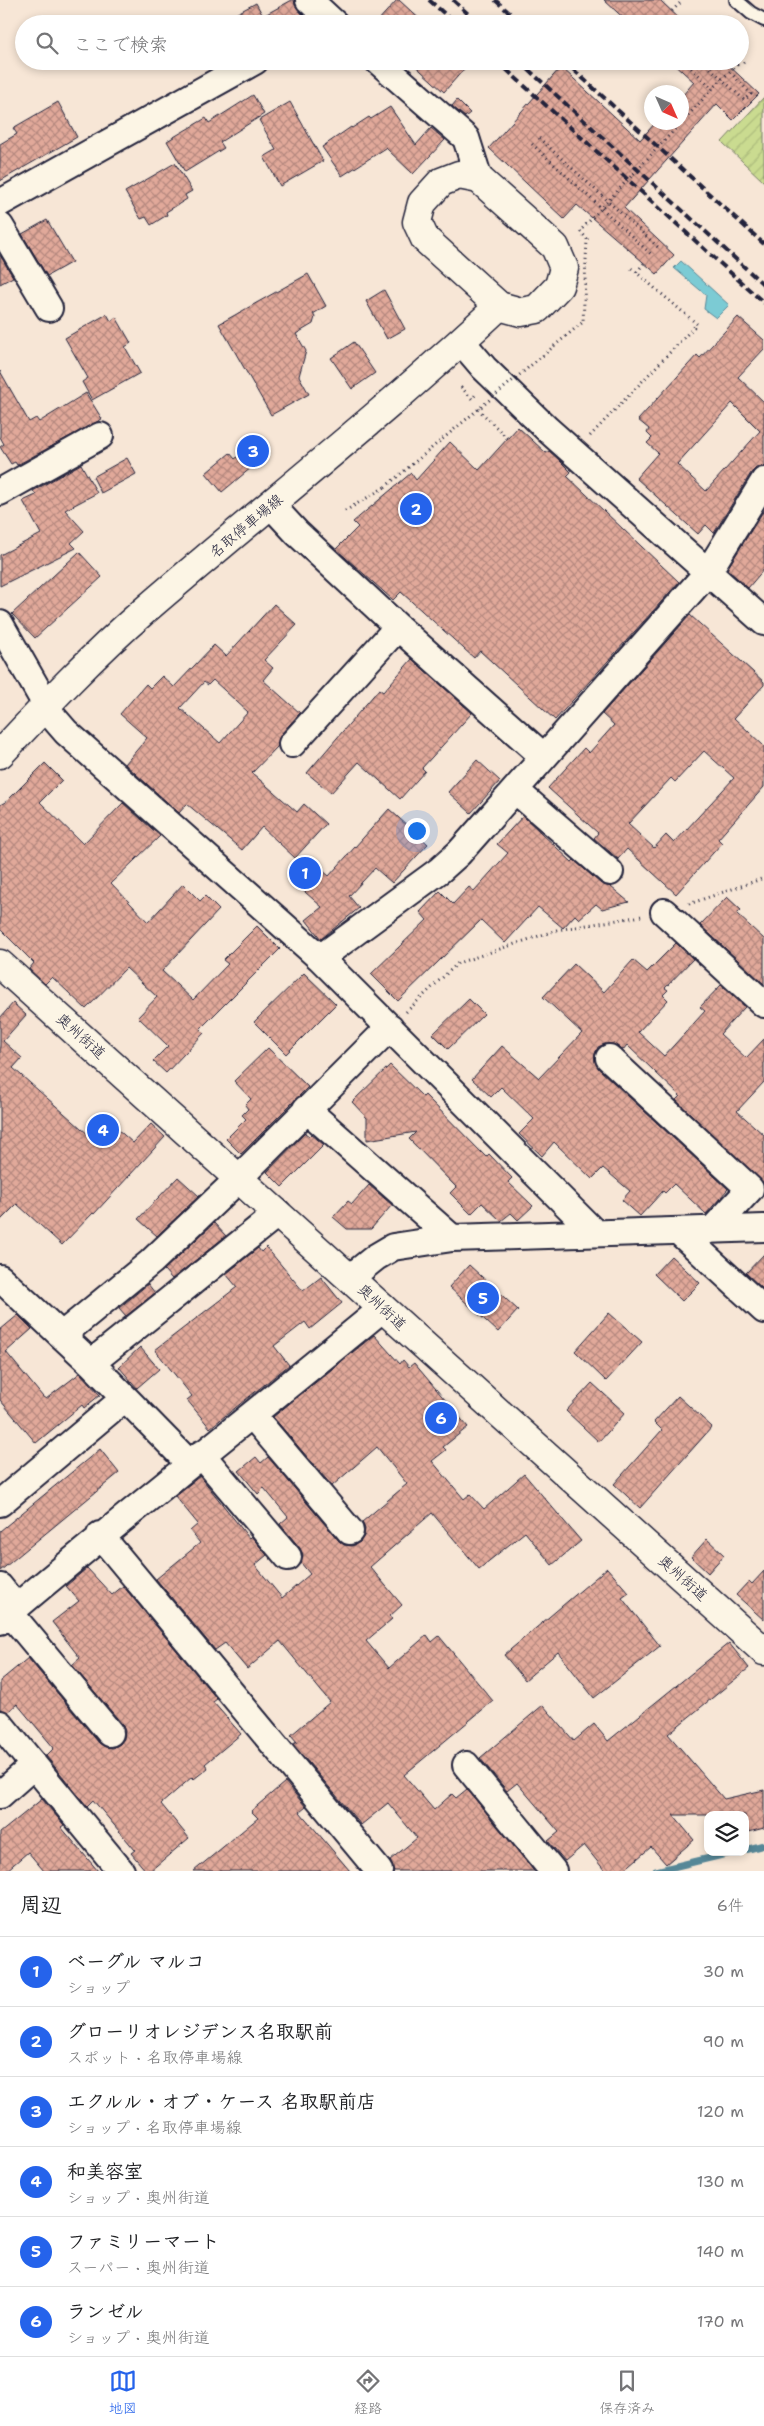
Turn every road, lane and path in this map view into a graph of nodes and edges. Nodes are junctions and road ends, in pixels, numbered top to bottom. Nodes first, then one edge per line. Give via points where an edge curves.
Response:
1 (309, 0) edge
2 (736, 0) edge
3 (682, 1) edge
4 (672, 11) dead end
5 (323, 15) edge
6 (764, 20) edge
7 (239, 70) edge
8 (388, 70) edge
9 (694, 70) edge
10 (712, 70) edge
11 (731, 70) edge
12 (732, 74) dead end
13 (722, 79) junction
14 (713, 89) junction
15 (538, 138) dead end
16 (532, 144) dead end
17 (479, 178) junction
18 (608, 201) junction
19 (0, 203) edge
20 (602, 208) junction
21 (0, 226) edge
22 (659, 248) dead end
23 (652, 254) dead end
24 (644, 263) dead end
25 (631, 268) dead end
26 (637, 272) junction
27 (499, 306) junction
28 (50, 308) dead end
29 (461, 341) junction
30 (461, 387) dead end
31 (480, 390) dead end
32 (478, 409) junction
33 (100, 436) dead end
34 (508, 439) dead end
35 (574, 453) junction
36 (764, 481) edge
37 (0, 492) edge
38 (271, 505) junction
39 (345, 511) dead end
40 (708, 572) junction
41 (763, 618) edge
42 (0, 624) edge
43 (398, 627) junction
44 (47, 705) junction
45 (292, 744) dead end
46 (0, 754) edge
47 (544, 757) junction
48 (515, 790) junction
49 (610, 872) dead end
50 (764, 878) edge
51 (664, 912) junction
52 (320, 958) junction
53 (0, 964) edge
54 (764, 1004) edge
55 (390, 1027) junction
56 (609, 1058) dead end
57 (306, 1109) junction
58 (239, 1178) junction
59 (278, 1213) junction
60 (763, 1229) edge
61 (712, 1230) junction
62 (678, 1231) junction
63 (594, 1234) junction
64 (452, 1238) junction
65 (0, 1278) edge
66 (350, 1278) junction
67 (383, 1308) junction
68 (764, 1310) edge
69 (62, 1335) junction
70 (91, 1363) junction
71 (125, 1398) junction
72 (252, 1415) junction
73 (195, 1459) junction
74 (0, 1504) edge
75 (350, 1531) dead end
76 (100, 1535) junction
77 (288, 1557) dead end
78 (0, 1587) edge
79 (9, 1614) edge
80 (764, 1651) edge
81 (0, 1724) edge
82 (110, 1733) dead end
83 (34, 1765) junction
84 (466, 1765) dead end
85 (0, 1795) edge
86 (121, 1871) edge
87 (379, 1871) edge
88 (553, 1871) edge

1 - 5 street
2 - 6 lane
3 - 4 path
7 - 19 street
8 - 17 street via 466,138
9 - 14 path
10 - 13 path
11 - 13 path
12 - 13 path via 751,94 744,100
13 - 14 path, bridge
14 - 18 path, bridge
15 - 18 path
16 - 20 path
17 - 27 main road via 460,175 441,182 422,203 417,222 425,239
17 - 27 main road via 556,247 564,268 559,286 536,309 521,312
18 - 20 path, bridge
18 - 22 path
20 - 23 path
20 - 32 path, bridge via 580,231 587,239 583,322
21 - 28 street
24 - 26 path
25 - 26 path
26 - 35 path via 697,324
27 - 29 main road, 名取停車場線
29 - 35 street via 484,368
29 - 38 main road, 名取停車場線
30 - 31 path via 472,399
32 - 34 path
32 - 39 path, bridge via 385,486
33 - 37 street
35 - 40 street
36 - 40 street
38 - 43 street
38 - 44 main road, 名取停車場線 via 143,612
40 - 41 street
40 - 47 street
42 - 44 street
43 - 45 street
43 - 47 street
44 - 46 main road, 名取停車場線
44 - 52 street via 66,732
47 - 48 street
48 - 49 street
48 - 52 street via 440,870
50 - 51 path
51 - 54 street
51 - 55 path via 557,930 458,963
52 - 55 street
53 - 58 main road, 奥州街道
55 - 57 street
55 - 63 street
56 - 61 street via 750,1189
57 - 58 street
57 - 64 street
58 - 59 main road, 奥州街道
58 - 69 street via 151,1262
59 - 66 main road, 奥州街道
59 - 70 street
60 - 61 street
61 - 62 street
62 - 63 street
62 - 68 street
63 - 64 street
64 - 66 street via 393,1247
65 - 69 street
66 - 67 main road, 奥州街道
67 - 72 street
67 - 80 main road, 奥州街道
69 - 70 street
70 - 71 street
71 - 73 street
71 - 74 street
72 - 73 street
72 - 75 street
73 - 76 street
73 - 77 street
76 - 79 street
76 - 87 street
78 - 79 street
79 - 82 street
81 - 83 street
83 - 85 street
83 - 86 street
84 - 88 street

